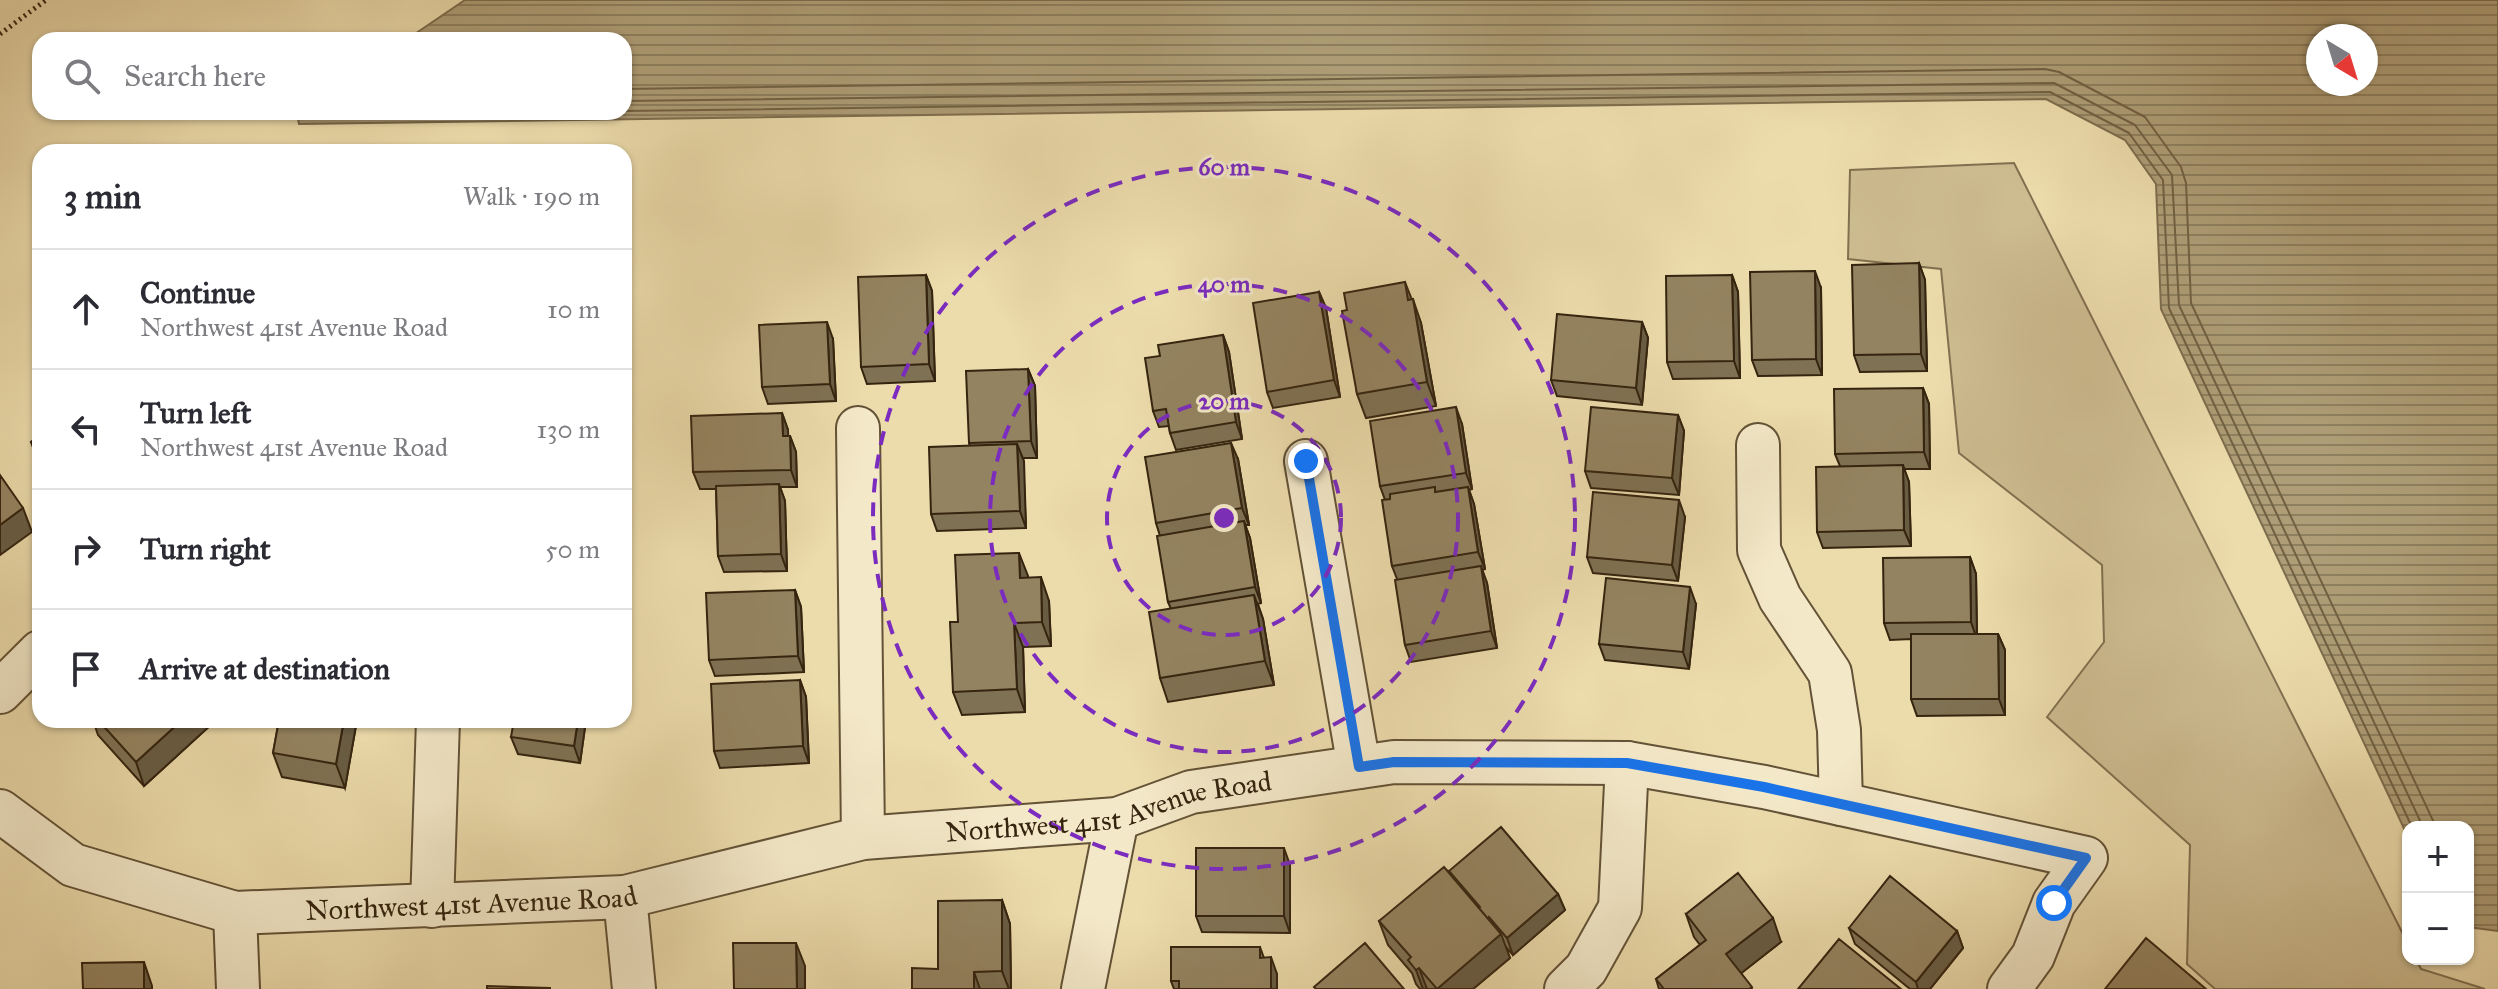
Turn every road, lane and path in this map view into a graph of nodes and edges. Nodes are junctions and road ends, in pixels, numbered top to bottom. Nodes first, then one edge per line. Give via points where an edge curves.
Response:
1 (46, 0) edge
2 (0, 34) edge
3 (858, 428) dead end
4 (1758, 445) dead end
5 (1306, 461) dead end
6 (32, 660) edge
7 (0, 692) edge
8 (438, 728) edge
9 (1627, 763) junction
10 (1359, 767) junction
11 (1841, 804) junction
12 (0, 811) edge
13 (1117, 819) junction
14 (863, 838) junction
15 (625, 897) junction
16 (432, 906) junction
17 (235, 913) junction
18 (238, 989) edge
19 (634, 989) edge
20 (1083, 989) edge
21 (1566, 989) edge
22 (2009, 989) edge

1 - 2 path
3 - 14 street
4 - 11 street via 1759,550 1780,598 1830,673 1839,730
5 - 10 street
6 - 7 street
8 - 16 street
9 - 10 street, Northwest 41st Avenue Road via 1394,762
9 - 11 street, Northwest 41st Avenue Road
9 - 21 street via 1620,908 1586,969
10 - 13 street, Northwest 41st Avenue Road via 1191,792
11 - 22 street, Northwest 41st Avenue Road via 2086,858 2054,903 2033,956
12 - 17 street, Northwest 41st Avenue Road via 73,865
13 - 14 street, Northwest 41st Avenue Road
13 - 20 street
14 - 15 street, Northwest 41st Avenue Road
15 - 16 street, Northwest 41st Avenue Road
15 - 19 street
16 - 17 street, Northwest 41st Avenue Road
17 - 18 street

